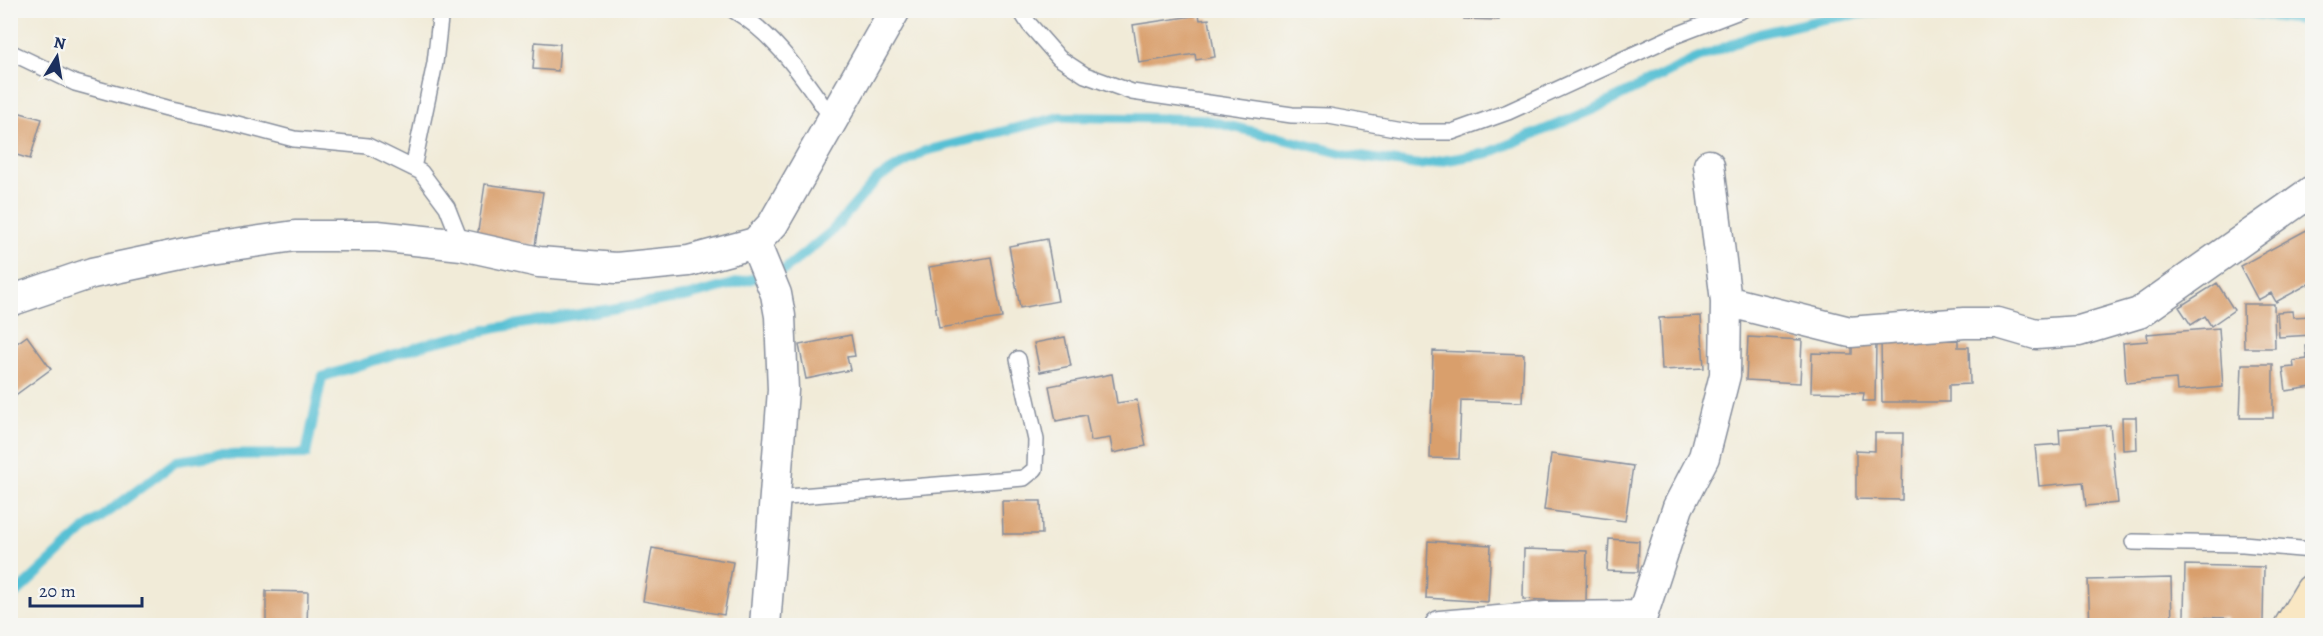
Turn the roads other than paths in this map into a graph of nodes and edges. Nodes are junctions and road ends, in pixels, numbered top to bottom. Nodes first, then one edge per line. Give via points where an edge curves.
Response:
1 (441, 10) edge
2 (733, 10) edge
3 (895, 10) edge
4 (1020, 10) edge
5 (1742, 10) edge
6 (10, 52) edge
7 (834, 121) junction
8 (1709, 165) dead end
9 (413, 168) junction
10 (2313, 191) edge
11 (462, 245) junction
12 (759, 252) junction
13 (10, 301) edge
14 (1726, 301) junction
15 (1018, 359) dead end
16 (775, 498) junction
17 (2133, 542) dead end
18 (2313, 550) edge
19 (2313, 591) edge
20 (765, 626) edge
21 (1440, 626) edge
22 (2291, 626) edge

1 - 9 lane via 435,63
2 - 7 lane via 783,51
3 - 7 street
4 - 5 lane via 1059,58 1085,75 1132,92 1292,115 1329,116 1417,132 1452,132 1508,112 1674,36
6 - 9 lane via 75,83 294,139 368,146
7 - 12 street
8 - 14 street
9 - 11 lane via 421,172 447,207
10 - 14 street via 2139,313 2079,331 2036,334 1998,323 1964,323 1850,332
11 - 12 street via 539,262 616,268
11 - 13 street via 377,236 295,236 205,249 92,273
12 - 16 street via 776,294 780,316 783,390
14 - 21 street via 1725,375 1704,457 1678,507 1642,616 1547,617
15 - 16 lane via 1036,440 1035,469 1024,478
16 - 20 street
17 - 18 lane
19 - 22 street

